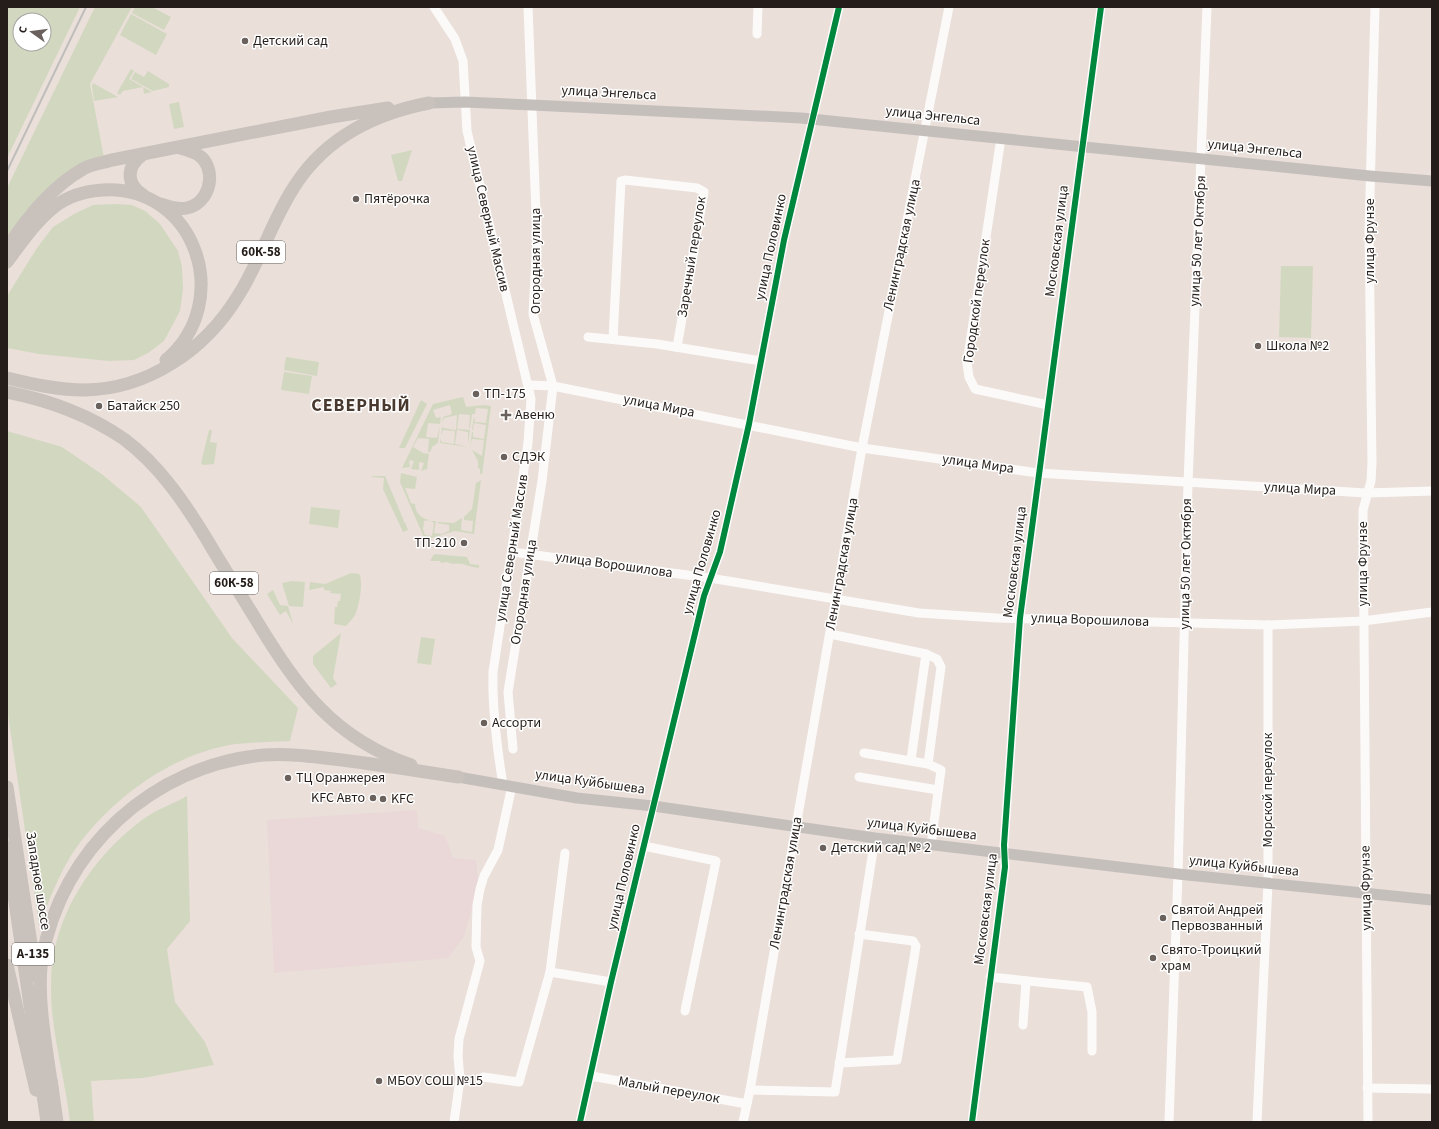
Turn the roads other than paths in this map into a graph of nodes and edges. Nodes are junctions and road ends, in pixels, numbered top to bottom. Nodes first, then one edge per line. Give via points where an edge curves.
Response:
1 (434, 7) edge
2 (528, 7) edge
3 (758, 7) edge
4 (839, 7) edge
5 (949, 7) edge
6 (1101, 7) edge
7 (1207, 7) edge
8 (1375, 7) edge
9 (757, 34) dead end
10 (465, 102) junction
11 (429, 103) junction
12 (532, 105) junction
13 (812, 119) junction
14 (926, 130) junction
15 (1001, 138) junction
16 (1082, 147) junction
17 (178, 148) junction
18 (142, 155) junction
19 (1202, 159) junction
20 (1370, 176) junction
21 (1432, 180) edge
22 (152, 200) junction
23 (7, 248) edge
24 (7, 262) edge
25 (588, 337) dead end
26 (613, 339) junction
27 (678, 347) junction
28 (761, 361) junction
29 (7, 378) edge
30 (529, 385) junction
31 (553, 386) junction
32 (85, 390) junction
33 (7, 392) edge
34 (1048, 405) junction
35 (749, 424) junction
36 (862, 448) junction
37 (1038, 473) junction
38 (1188, 483) junction
39 (1432, 491) edge
40 (1366, 493) junction
41 (512, 552) junction
42 (530, 553) junction
43 (710, 578) junction
44 (836, 598) junction
45 (1432, 612) edge
46 (1020, 618) junction
47 (1363, 621) junction
48 (1184, 623) junction
49 (1268, 625) junction
50 (830, 634) junction
51 (926, 654) junction
52 (513, 750) dead end
53 (864, 753) dead end
54 (911, 760) junction
55 (928, 764) junction
56 (859, 777) dead end
57 (458, 778) junction
58 (507, 786) junction
59 (7, 787) edge
60 (938, 790) junction
61 (653, 806) junction
62 (795, 828) junction
63 (875, 838) junction
64 (931, 845) junction
65 (644, 846) junction
66 (7, 847) edge
67 (566, 853) dead end
68 (1006, 854) junction
69 (1178, 874) junction
70 (1268, 883) junction
71 (1366, 894) junction
72 (1432, 900) edge
73 (859, 934) junction
74 (7, 965) edge
75 (550, 972) junction
76 (990, 977) junction
77 (1026, 981) junction
78 (612, 982) junction
79 (685, 1011) dead end
80 (1024, 1025) dead end
81 (1092, 1051) dead end
82 (839, 1063) junction
83 (590, 1076) junction
84 (483, 1077) dead end
85 (1367, 1088) junction
86 (52, 1089) junction
87 (1432, 1089) edge
88 (750, 1090) junction
89 (747, 1104) junction
90 (743, 1121) edge
91 (43, 1122) edge
92 (48, 1122) edge
93 (57, 1122) edge
94 (454, 1122) edge
95 (580, 1122) edge
96 (972, 1122) edge
97 (1169, 1122) edge
98 (1257, 1122) edge
99 (1368, 1122) edge

1 - 10 street, улица Северный Массив via 454,39 463,61
2 - 12 street, Огородная улица
3 - 9 street
4 - 13 street, улица Половинко
5 - 14 street, Ленинградская улица
6 - 16 street, Московская улица
7 - 19 street, улица 50 лет Октября
8 - 20 street, улица Фрунзе
10 - 11 main road, улица Энгельса
10 - 12 main road, улица Энгельса
10 - 30 street, улица Северный Массив via 467,131
11 - 17 highway via 331,117
11 - 32 highway, 60К-58 via 386,113 360,125 316,159 298,180 282,206 238,296 219,322 192,349 151,375 108,388
12 - 13 main road, улица Энгельса
12 - 31 street, Огородная улица via 538,239 533,314
13 - 14 main road, улица Энгельса
13 - 28 street, улица Половинко via 784,240
14 - 15 main road, улица Энгельса
14 - 36 street, Ленинградская улица
15 - 16 main road, улица Энгельса
15 - 34 street, Городской переулок via 967,364 969,377 975,389
16 - 19 main road, улица Энгельса
16 - 34 street, Московская улица
17 - 18 highway
17 - 22 highway via 195,153 204,160 209,180 207,191 199,202 187,208 178,208
18 - 22 highway via 133,164 130,178 134,188
18 - 23 highway via 84,168 63,182
19 - 20 main road, улица Энгельса
19 - 38 street, улица 50 лет Октября
20 - 21 main road, улица Энгельса
20 - 40 street, улица Фрунзе via 1372,463 1371,481
22 - 24 highway via 122,191 93,191 79,194 55,207 41,219
22 - 32 highway via 178,222 196,251 201,268 202,286 195,322 187,338 160,365 126,382
25 - 26 street
26 - 27 street
26 - 27 street, Заречный переулок via 621,181 697,188 704,192
27 - 28 street
28 - 35 street, улица Половинко
29 - 32 highway, 60К-58 via 46,387
30 - 31 street, улица Мира
30 - 41 street, улица Северный Массив via 531,418
31 - 35 street, улица Мира
31 - 42 street, Огородная улица via 542,481
33 - 57 highway, 60К-58 via 44,401 84,416 142,454 177,494 291,675 320,709 371,748 409,764
34 - 37 street, Московская улица
35 - 36 street, улица Мира
35 - 43 street, улица Половинко via 720,552
36 - 37 street, улица Мира
36 - 44 street, Ленинградская улица
37 - 38 street, улица Мира
37 - 46 street, Московская улица
38 - 40 street, улица Мира
38 - 48 street, улица 50 лет Октября
39 - 40 street, улица Мира
40 - 47 street, улица Фрунзе via 1363,510
41 - 42 street, улица Ворошилова
41 - 58 street, улица Северный Массив via 492,692 496,745
42 - 43 street, улица Ворошилова
42 - 52 street, Огородная улица via 508,692
43 - 44 street, улица Ворошилова
43 - 61 street, улица Половинко
44 - 46 street, улица Ворошилова via 919,613
44 - 50 street, Ленинградская улица
45 - 47 street, улица Ворошилова
46 - 48 street, улица Ворошилова
46 - 68 street, Московская улица via 1004,845
47 - 49 street, улица Ворошилова
47 - 71 street, улица Фрунзе
48 - 49 street, улица Ворошилова
48 - 69 street, улица 50 лет Октября
49 - 70 street, Морской переулок
50 - 51 street
50 - 62 street, Ленинградская улица
51 - 54 street
51 - 55 street via 937,658 941,667
53 - 54 street
54 - 55 street
55 - 60 street via 941,770
56 - 60 street
57 - 58 main road, улица Куйбышева
57 - 86 highway via 319,758 266,755 211,765 184,775 130,808 93,846 76,871 62,898 46,942 40,979
58 - 61 main road, улица Куйбышева via 577,798
58 - 94 street via 498,850 486,871 477,906 476,947 480,962 459,1038 460,1079
59 - 86 highway, Западное шоссе / А-135
60 - 64 street
61 - 62 main road, улица Куйбышева
61 - 65 street, улица Половинко
62 - 63 main road, улица Куйбышева
62 - 88 street, Ленинградская улица
63 - 64 main road, улица Куйбышева
63 - 73 street
64 - 68 main road, улица Куйбышева
65 - 78 street, улица Половинко
65 - 79 street via 716,861
66 - 92 highway
67 - 75 street
68 - 69 main road, улица Куйбышева
68 - 76 street, Московская улица
69 - 70 main road, улица Куйбышева
69 - 97 street, улица 50 лет Октября
70 - 71 main road, улица Куйбышева
70 - 98 street, Морской переулок
71 - 72 main road, улица Куйбышева
71 - 85 street, улица Фрунзе
73 - 82 street
73 - 82 street via 913,941 916,946 897,1060
74 - 91 highway, А-135
75 - 78 street
75 - 84 street via 519,1082
76 - 77 street
76 - 96 street, Московская улица
77 - 80 street
77 - 81 street via 1087,987 1092,1012
78 - 83 street, улица Половинко
82 - 88 street via 835,1092
83 - 89 street, Малый переулок
83 - 95 street, улица Половинко
85 - 87 street
85 - 99 street, улица Фрунзе
86 - 93 highway, Западное шоссе / А-135
88 - 89 street, Ленинградская улица
89 - 90 street, Ленинградская улица

